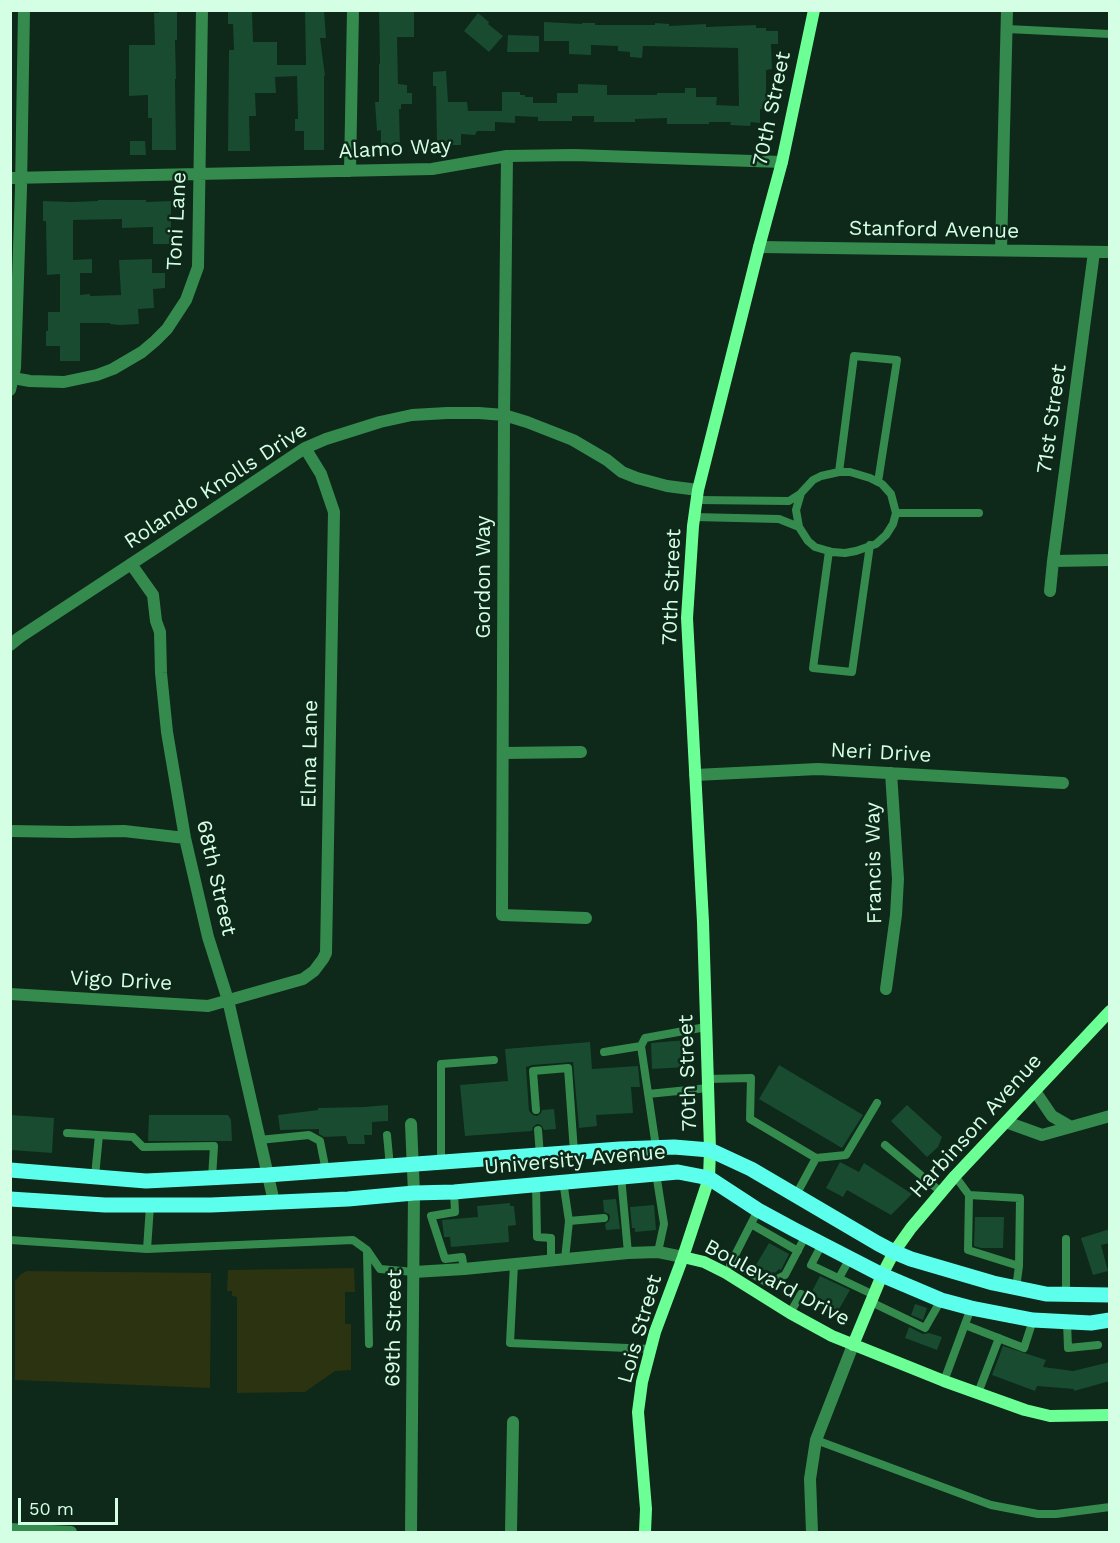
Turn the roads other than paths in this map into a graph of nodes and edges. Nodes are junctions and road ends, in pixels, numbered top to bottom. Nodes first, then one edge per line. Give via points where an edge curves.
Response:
1 (24, 10) edge
2 (202, 10) edge
3 (352, 10) edge
4 (814, 10) edge
5 (1007, 10) edge
6 (1007, 29) junction
7 (1110, 34) edge
8 (507, 156) junction
9 (782, 162) junction
10 (350, 171) junction
11 (199, 175) junction
12 (16, 178) edge
13 (759, 247) junction
14 (1001, 250) junction
15 (1094, 252) junction
16 (1110, 252) edge
17 (12, 384) edge
18 (504, 415) junction
19 (305, 448) junction
20 (839, 472) junction
21 (878, 482) junction
22 (801, 493) junction
23 (697, 495) junction
24 (896, 513) junction
25 (979, 513) dead end
26 (694, 517) junction
27 (799, 527) junction
28 (870, 545) junction
29 (829, 551) junction
30 (1053, 561) junction
31 (1110, 561) edge
32 (131, 564) junction
33 (1050, 591) dead end
34 (10, 645) edge
35 (581, 752) dead end
36 (503, 753) junction
37 (891, 773) junction
38 (695, 775) junction
39 (1063, 783) dead end
40 (10, 831) edge
41 (185, 838) junction
42 (586, 918) dead end
43 (886, 989) dead end
44 (10, 994) edge
45 (228, 1000) junction
46 (1110, 1011) edge
47 (706, 1027) junction
48 (642, 1046) junction
49 (603, 1052) dead end
50 (494, 1060) dead end
51 (708, 1084) junction
52 (1035, 1091) junction
53 (648, 1094) junction
54 (878, 1103) dead end
55 (536, 1110) dead end
56 (1110, 1116) edge
57 (1006, 1122) junction
58 (411, 1124) dead end
59 (1071, 1127) junction
60 (537, 1130) dead end
61 (67, 1133) dead end
62 (99, 1135) junction
63 (387, 1135) dead end
64 (260, 1140) junction
65 (885, 1145) dead end
66 (656, 1147) junction
67 (710, 1150) junction
68 (574, 1152) junction
69 (540, 1155) junction
70 (816, 1158) junction
71 (441, 1163) junction
72 (413, 1165) junction
73 (390, 1167) junction
74 (10, 1170) edge
75 (326, 1171) junction
76 (656, 1173) junction
77 (267, 1175) junction
78 (95, 1176) junction
79 (621, 1176) junction
80 (955, 1176) junction
81 (212, 1178) junction
82 (709, 1178) junction
83 (562, 1181) junction
84 (536, 1184) junction
85 (454, 1192) junction
86 (941, 1192) junction
87 (414, 1193) junction
88 (796, 1195) junction
89 (969, 1195) junction
90 (10, 1199) edge
91 (274, 1202) junction
92 (150, 1206) junction
93 (758, 1210) junction
94 (604, 1218) dead end
95 (568, 1221) junction
96 (751, 1224) junction
97 (806, 1235) junction
98 (1066, 1239) dead end
99 (10, 1240) edge
100 (822, 1244) junction
101 (147, 1248) junction
102 (367, 1250) junction
103 (798, 1251) junction
104 (658, 1252) junction
105 (894, 1252) junction
106 (628, 1253) junction
107 (683, 1257) junction
108 (565, 1258) junction
109 (850, 1258) junction
110 (551, 1260) junction
111 (514, 1264) junction
112 (1019, 1266) junction
113 (729, 1267) junction
114 (464, 1269) junction
115 (414, 1272) junction
116 (882, 1275) junction
117 (839, 1278) junction
118 (1016, 1288) junction
119 (801, 1294) dead end
120 (1066, 1294) junction
121 (1110, 1295) edge
122 (872, 1298) junction
123 (941, 1300) junction
124 (971, 1308) junction
125 (790, 1313) junction
126 (1034, 1320) junction
127 (1110, 1320) edge
128 (1067, 1322) junction
129 (965, 1325) junction
130 (999, 1338) junction
131 (369, 1344) dead end
132 (853, 1345) junction
133 (1098, 1345) dead end
134 (651, 1349) junction
135 (944, 1381) junction
136 (978, 1393) junction
137 (1110, 1415) edge
138 (513, 1422) dead end
139 (816, 1440) junction
140 (1110, 1507) edge
141 (10, 1528) edge
142 (71, 1533) edge
143 (411, 1533) edge
144 (511, 1533) edge
145 (645, 1533) edge
146 (812, 1533) edge

1 - 12 street
2 - 11 street, Toni Lane
3 - 10 street
4 - 9 street, 70th Street
5 - 6 street
6 - 7 lane
6 - 14 street
8 - 9 street, Alamo Way via 574,154
8 - 10 street, Alamo Way via 432,169
8 - 18 street, Gordon Way
9 - 13 street, 70th Street
10 - 11 street, Alamo Way
11 - 12 street, Alamo Way
11 - 17 street, Toni Lane via 198,267 186,300 167,329 121,366 97,375 81,380
12 - 17 street via 16,346
13 - 14 street, Stanford Avenue
13 - 23 street, 70th Street
14 - 15 street, Stanford Avenue
15 - 16 street, Stanford Avenue
15 - 30 street, 71st Street
18 - 19 street, Rolando Knolls Drive via 412,415 354,429
18 - 23 street, Rolando Knolls Drive via 579,443 622,472
18 - 36 street, Gordon Way
19 - 32 street, Rolando Knolls Drive
19 - 45 street, Elma Lane via 321,474 334,512 326,953 303,979
20 - 21 lane
20 - 21 lane via 854,356 897,360
20 - 22 lane via 813,480
21 - 24 lane via 891,494
22 - 23 lane via 789,501
22 - 27 lane via 796,510
23 - 26 street, 70th Street
24 - 25 lane
24 - 28 lane via 886,535
26 - 27 lane via 778,519
26 - 38 street, 70th Street via 687,618
27 - 29 lane via 815,547
28 - 29 lane via 845,553
28 - 29 lane via 852,672 813,668
30 - 31 street
30 - 33 street, 71st Street
32 - 34 street, Rolando Knolls Drive
32 - 41 street, 68th Street via 153,595 160,632 167,732
35 - 36 street
36 - 42 street, Gordon Way via 502,915
37 - 38 street, Neri Drive via 818,769
37 - 39 street, Neri Drive
37 - 43 street, Francis Way via 898,879
38 - 47 street, 70th Street
40 - 41 street via 124,831
41 - 45 street, 68th Street via 208,937
44 - 45 street, Vigo Drive via 208,1006
45 - 64 street, 68th Street
46 - 52 street, Harbinson Avenue
47 - 48 lane via 645,1038
47 - 51 street, 70th Street
48 - 49 lane
48 - 53 lane
50 - 71 lane via 441,1064
51 - 53 lane
51 - 67 street, 70th Street
51 - 70 lane via 751,1078 750,1119
52 - 57 street, Harbinson Avenue
52 - 59 street via 1052,1116
53 - 66 lane
54 - 70 lane via 846,1155
55 - 68 lane via 533,1071 568,1068
56 - 59 street
57 - 59 street via 1042,1135
57 - 80 street, Harbinson Avenue
58 - 72 street, 69th Street
60 - 69 lane
61 - 62 lane
62 - 78 lane
62 - 81 lane via 133,1137 143,1147 214,1146
63 - 73 lane
64 - 75 lane via 309,1135 320,1141
64 - 77 street, 68th Street
65 - 86 lane
66 - 67 main road, University Avenue
66 - 68 main road, University Avenue
67 - 82 street, 70th Street
67 - 88 main road, University Avenue
68 - 69 main road, University Avenue
69 - 71 main road, University Avenue
70 - 88 lane
71 - 72 main road, University Avenue
72 - 73 main road, University Avenue
72 - 87 street, 69th Street
73 - 75 main road, University Avenue
74 - 78 main road, University Avenue
75 - 77 main road, University Avenue
76 - 79 main road, University Avenue
76 - 82 main road, University Avenue via 678,1172
76 - 104 lane via 664,1224
77 - 81 main road, University Avenue
77 - 91 street, 68th Street
78 - 81 main road, University Avenue via 147,1181
79 - 83 main road, University Avenue
79 - 106 lane via 621,1217
80 - 86 street, Harbinson Avenue
80 - 89 lane
82 - 93 main road, University Avenue
82 - 107 street, Lois Street
83 - 84 main road, University Avenue
83 - 95 lane
84 - 85 main road, University Avenue
84 - 110 lane via 537,1237 551,1239
85 - 87 main road, University Avenue
85 - 114 lane via 455,1212 431,1216 445,1259 462,1257
86 - 105 street, Harbinson Avenue
87 - 91 main road, University Avenue
87 - 115 street, 69th Street
88 - 105 main road, University Avenue
89 - 112 lane via 968,1250
89 - 112 lane via 1020,1198
90 - 92 main road, University Avenue
91 - 92 main road, University Avenue
92 - 101 lane
93 - 96 lane
93 - 97 main road, University Avenue
94 - 95 lane
95 - 108 lane
96 - 103 lane
96 - 113 lane
97 - 100 main road, University Avenue
97 - 103 lane
98 - 120 lane
99 - 101 lane
100 - 109 main road, University Avenue
100 - 117 lane via 811,1264
101 - 102 lane via 353,1240
102 - 115 lane via 380,1269
102 - 131 lane
103 - 113 lane via 785,1275 775,1280 766,1282
104 - 106 street, Boulevard Drive
104 - 107 street, Boulevard Drive
105 - 116 street, Harbinson Avenue
105 - 118 main road, University Avenue
106 - 108 street, Boulevard Drive
107 - 113 street, Boulevard Drive
107 - 134 street, Lois Street
108 - 110 street, Boulevard Drive
109 - 116 main road, University Avenue
109 - 117 lane
110 - 111 street, Boulevard Drive
111 - 114 street, Boulevard Drive
111 - 134 lane via 510,1343
112 - 118 lane
113 - 125 street, Boulevard Drive
114 - 115 street, Boulevard Drive
115 - 143 street, 69th Street
116 - 122 street, Harbinson Avenue
116 - 123 main road, University Avenue
117 - 122 lane
118 - 120 main road, University Avenue
119 - 125 lane
120 - 121 main road, University Avenue
122 - 123 lane via 925,1328
122 - 132 street, Harbinson Avenue
123 - 124 main road, University Avenue
124 - 126 main road, University Avenue
124 - 129 lane
125 - 132 street, Boulevard Drive
126 - 128 main road, University Avenue
126 - 130 lane via 1024,1348
127 - 128 main road, University Avenue
128 - 133 lane via 1068,1348
129 - 130 lane
129 - 135 lane
130 - 136 lane
132 - 135 street, Boulevard Drive
132 - 139 street
134 - 145 street, Lois Street via 638,1412
135 - 136 street, Boulevard Drive
136 - 137 street, Boulevard Drive via 1050,1416
138 - 144 street
139 - 140 lane via 991,1505 1038,1514
139 - 146 street via 810,1479
141 - 142 street

